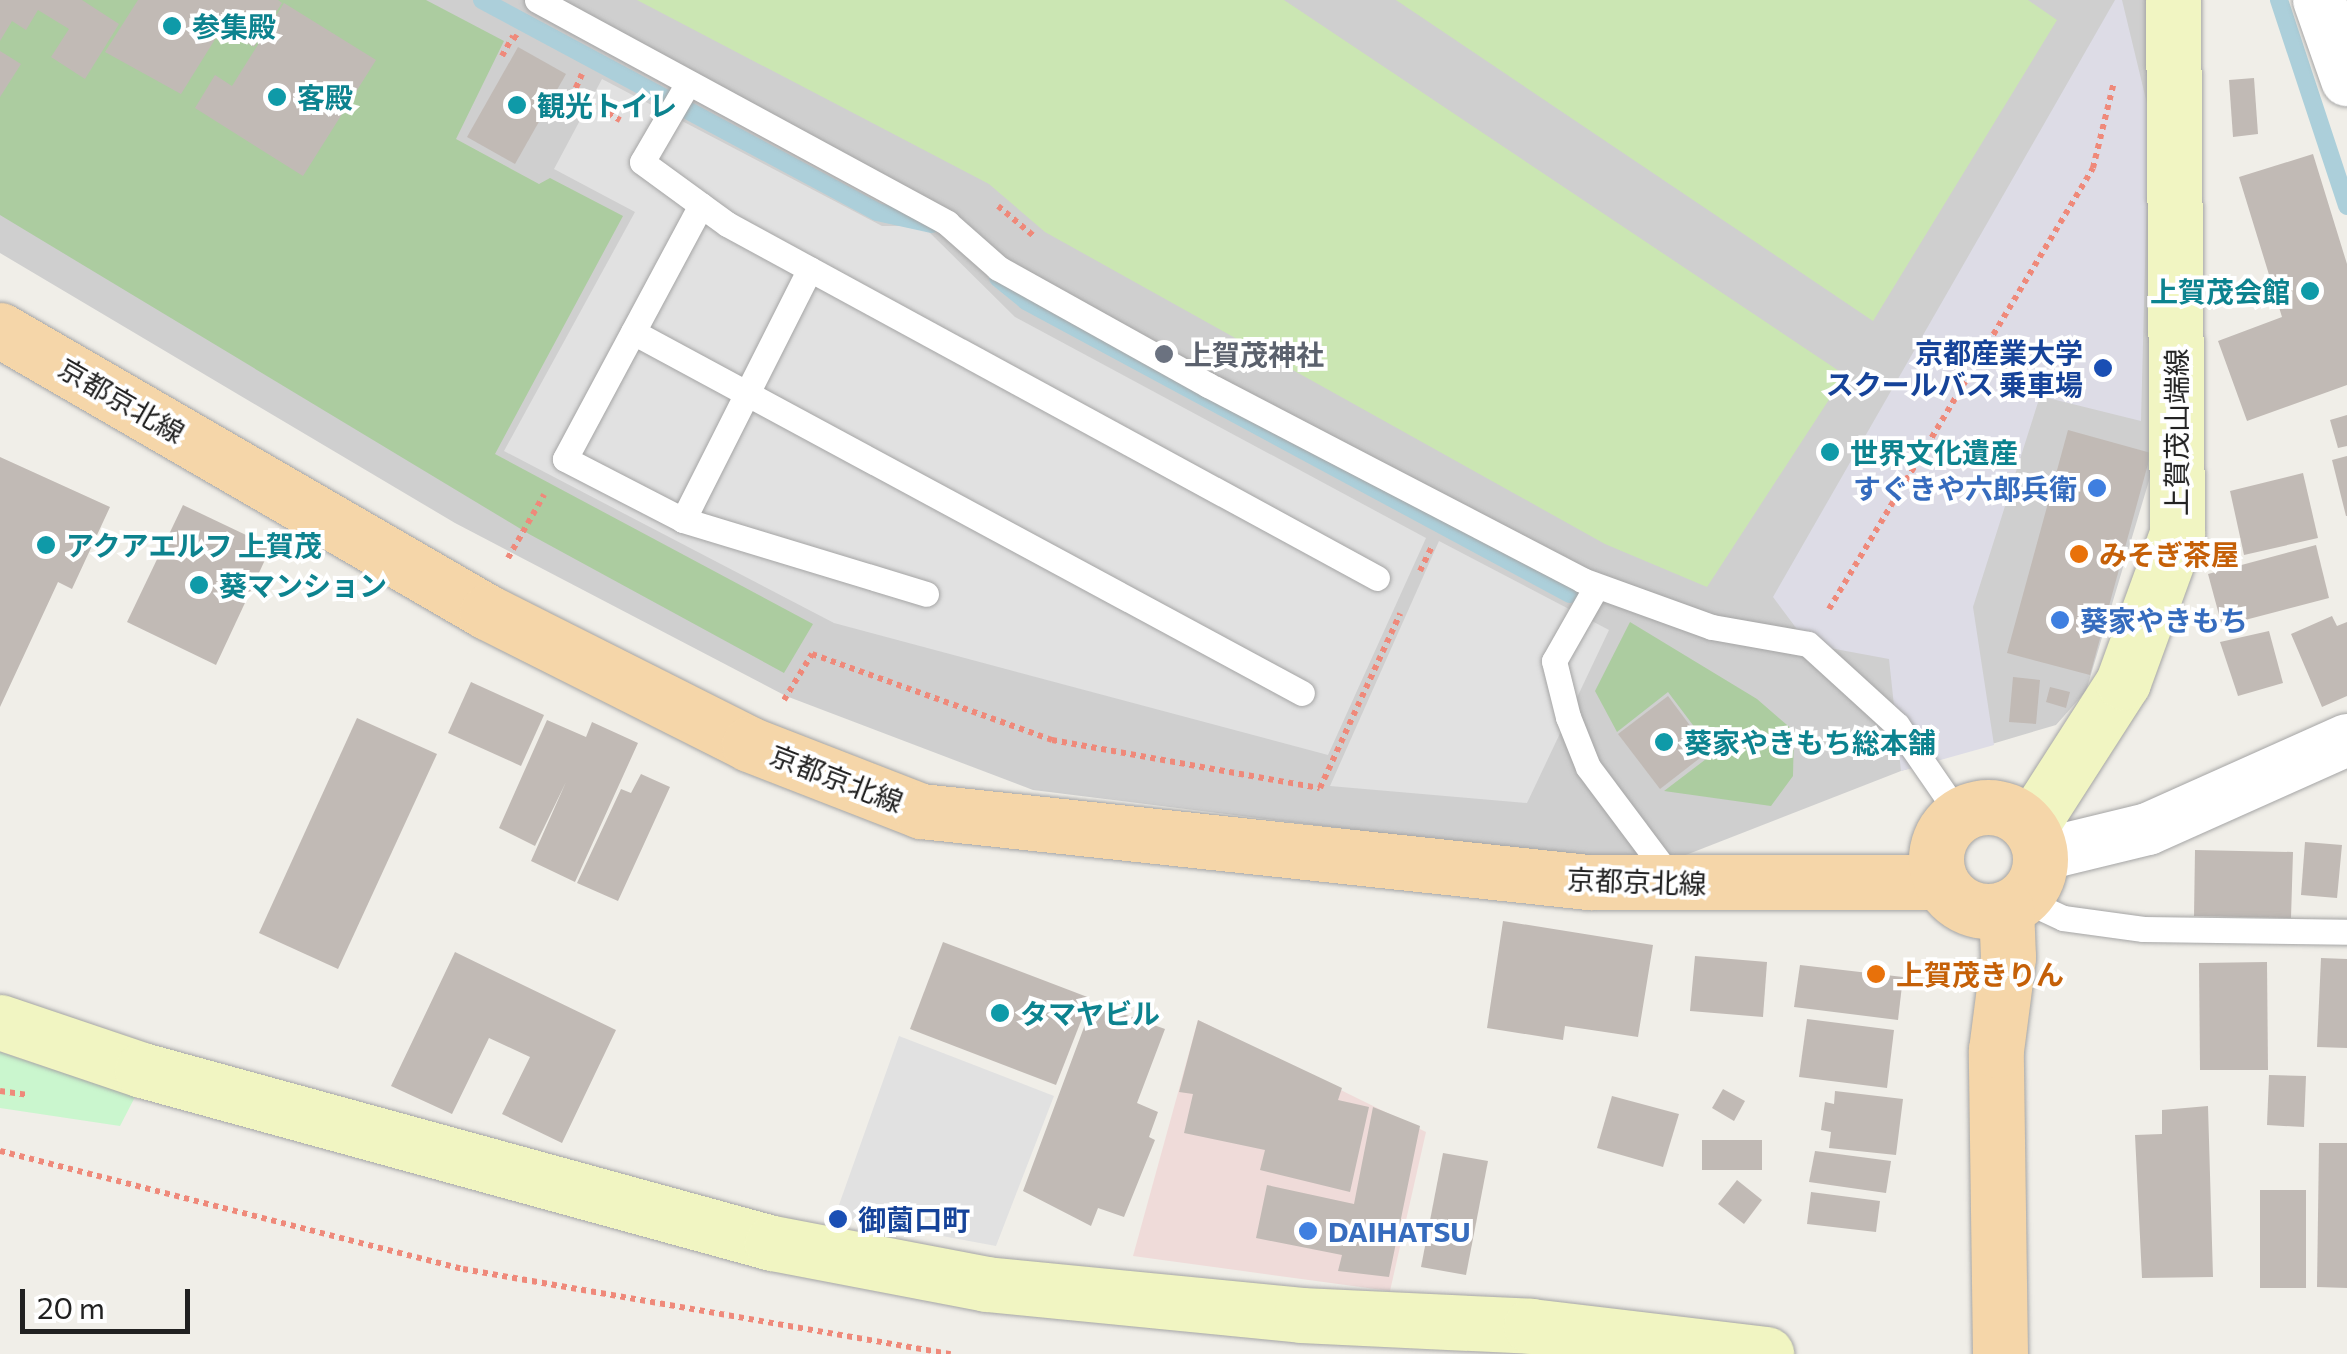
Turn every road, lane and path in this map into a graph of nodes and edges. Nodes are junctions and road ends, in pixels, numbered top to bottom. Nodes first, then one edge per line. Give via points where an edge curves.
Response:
1 (536, 0) edge
2 (2173, 0) edge
3 (2319, 0) edge
4 (530, 46) dead end
5 (502, 56) dead end
6 (2118, 63) dead end
7 (572, 69) dead end
8 (2347, 80) edge
9 (688, 83) junction
10 (624, 123) dead end
11 (984, 194) dead end
12 (701, 205) junction
13 (1042, 243) dead end
14 (810, 270) junction
15 (0, 330) edge
16 (633, 332) junction
17 (746, 396) junction
18 (564, 459) junction
19 (1448, 510) junction
20 (683, 520) junction
21 (1377, 578) dead end
22 (1416, 580) dead end
23 (1596, 587) junction
24 (926, 594) dead end
25 (1408, 597) dead end
26 (486, 612) junction
27 (1808, 644) junction
28 (1302, 693) dead end
29 (2347, 740) edge
30 (749, 744) junction
31 (1989, 868) junction
32 (1677, 886) junction
33 (2347, 932) edge
34 (0, 1022) edge
35 (0, 1151) edge
36 (951, 1354) edge
37 (1766, 1354) edge
38 (2000, 1354) edge

1 - 9 lane
2 - 31 street, 上賀茂山端線 via 2177,534 2123,682
3 - 8 street
4 - 5 path via 513,36
6 - 27 path via 2093,168
7 - 10 path via 584,76 574,94
9 - 12 lane via 642,162
9 - 19 lane via 946,223 998,268
11 - 13 path
12 - 14 lane
12 - 16 lane
14 - 17 lane
14 - 21 lane
15 - 26 main road, 京都京北線
16 - 17 lane
16 - 18 lane
17 - 20 lane
17 - 28 lane
18 - 20 lane
18 - 26 path via 498,574
19 - 22 path
19 - 23 lane
20 - 24 lane
23 - 27 lane via 1712,626
23 - 32 lane via 1554,661 1568,716 1588,767
25 - 30 path via 1320,788 1052,740 812,654 778,712
26 - 30 main road, 京都京北線
27 - 31 lane via 1897,725
29 - 31 street via 2148,829
30 - 32 main road, 京都京北線 via 921,811
31 - 32 main road, 京都京北線 via 1846,887 1778,881
31 - 33 lane via 2063,918 2143,929
31 - 38 main road via 2008,957 1996,1050
34 - 37 street via 142,1070 772,1243 986,1284 1302,1316 1530,1326
35 - 36 path via 463,1269

